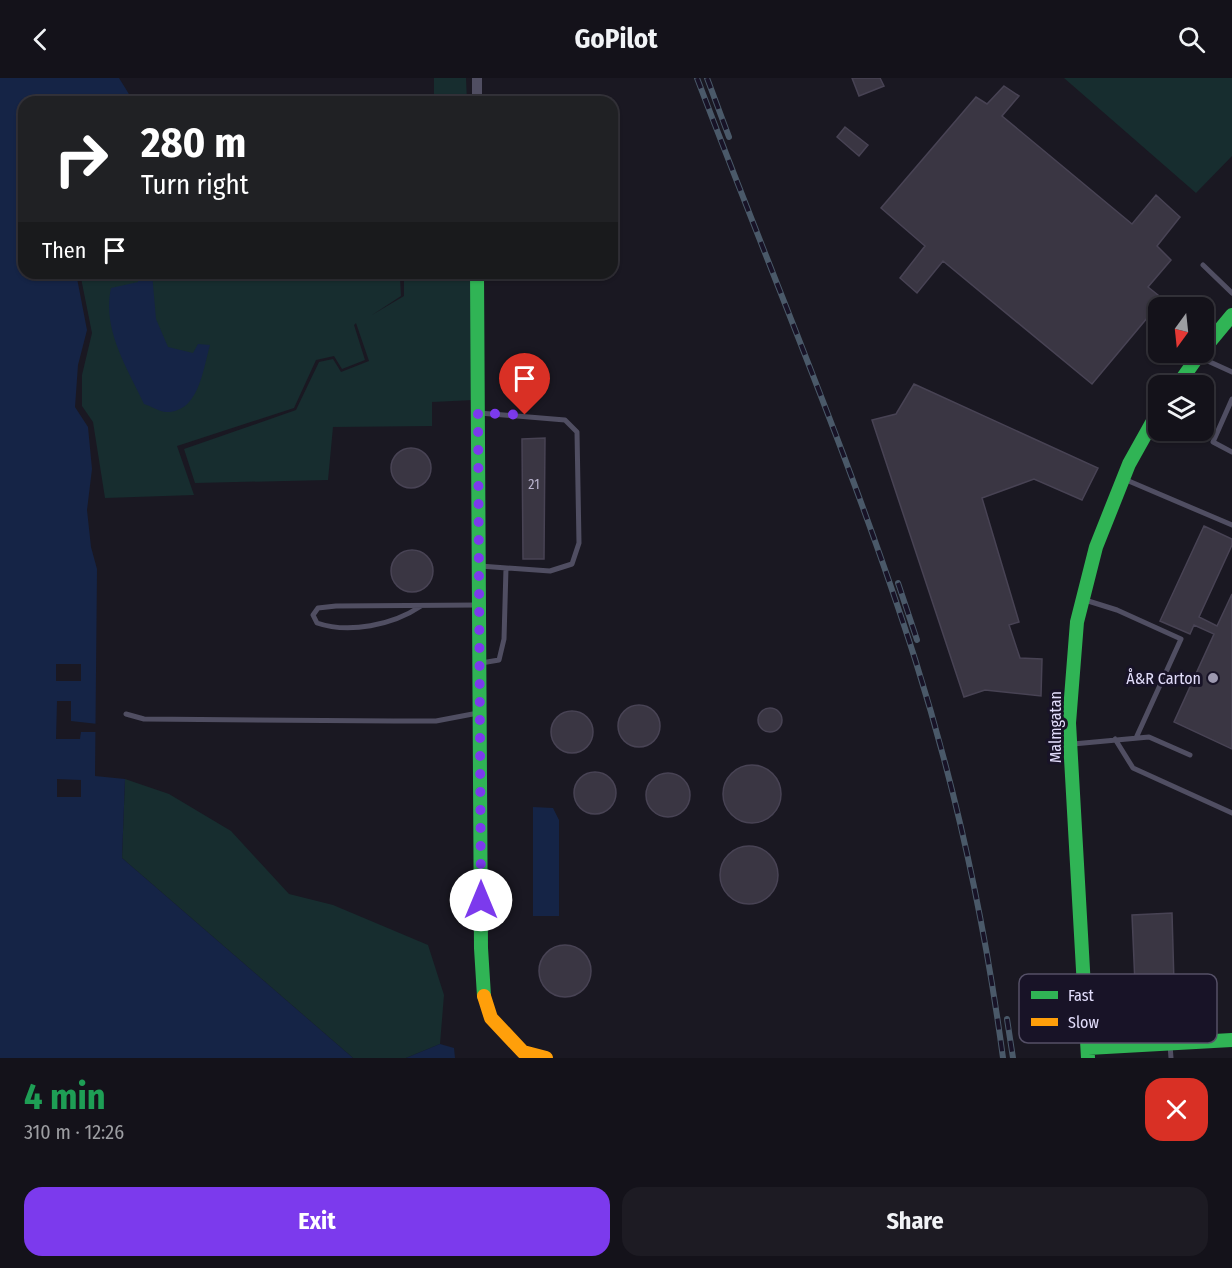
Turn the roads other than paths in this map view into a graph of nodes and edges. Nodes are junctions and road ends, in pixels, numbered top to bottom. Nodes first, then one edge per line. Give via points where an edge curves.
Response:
1 (477, 78) edge
2 (477, 96) edge
3 (1203, 265) dead end
4 (477, 279) edge
5 (1232, 292) edge
6 (1232, 315) edge
7 (1214, 337) edge
8 (1214, 361) edge
9 (1232, 372) edge
10 (1232, 399) edge
11 (478, 413) junction
12 (1148, 431) edge
13 (1232, 452) edge
14 (1123, 478) junction
15 (1232, 525) edge
16 (478, 566) junction
17 (506, 568) junction
18 (1081, 599) junction
19 (478, 605) junction
20 (421, 606) junction
21 (479, 663) junction
22 (480, 713) junction
23 (126, 714) dead end
24 (1136, 738) junction
25 (1115, 739) junction
26 (1070, 745) junction
27 (1190, 755) dead end
28 (1232, 813) edge
29 (1083, 974) edge
30 (1232, 1040) edge
31 (1217, 1041) edge
32 (1186, 1043) edge
33 (1170, 1044) junction
34 (1088, 1053) edge
35 (546, 1058) edge
36 (1171, 1058) edge

1 - 2 street
3 - 5 lane
4 - 11 street
6 - 7 street
8 - 9 lane
10 - 13 lane via 1213,442
11 - 16 street
11 - 17 lane via 565,420 577,432 579,543 572,564 550,571
12 - 14 street, Malmgatan
14 - 15 lane
14 - 18 street, Malmgatan
16 - 17 lane
16 - 19 street
17 - 21 lane via 504,639 499,660
18 - 24 lane via 1117,610 1181,639
18 - 26 street, Malmgatan via 1073,654
19 - 20 lane
19 - 21 street
20 - 20 lane via 396,619 360,626 326,626 317,623 313,615 318,608 336,606
21 - 22 street
22 - 23 lane via 436,721 144,718
22 - 35 street via 484,995 491,1018 524,1052
24 - 25 lane
24 - 27 lane via 1149,737
25 - 26 lane
25 - 28 lane via 1133,768
26 - 29 street, Malmgatan
30 - 31 street
32 - 33 street
33 - 34 street
33 - 36 lane

